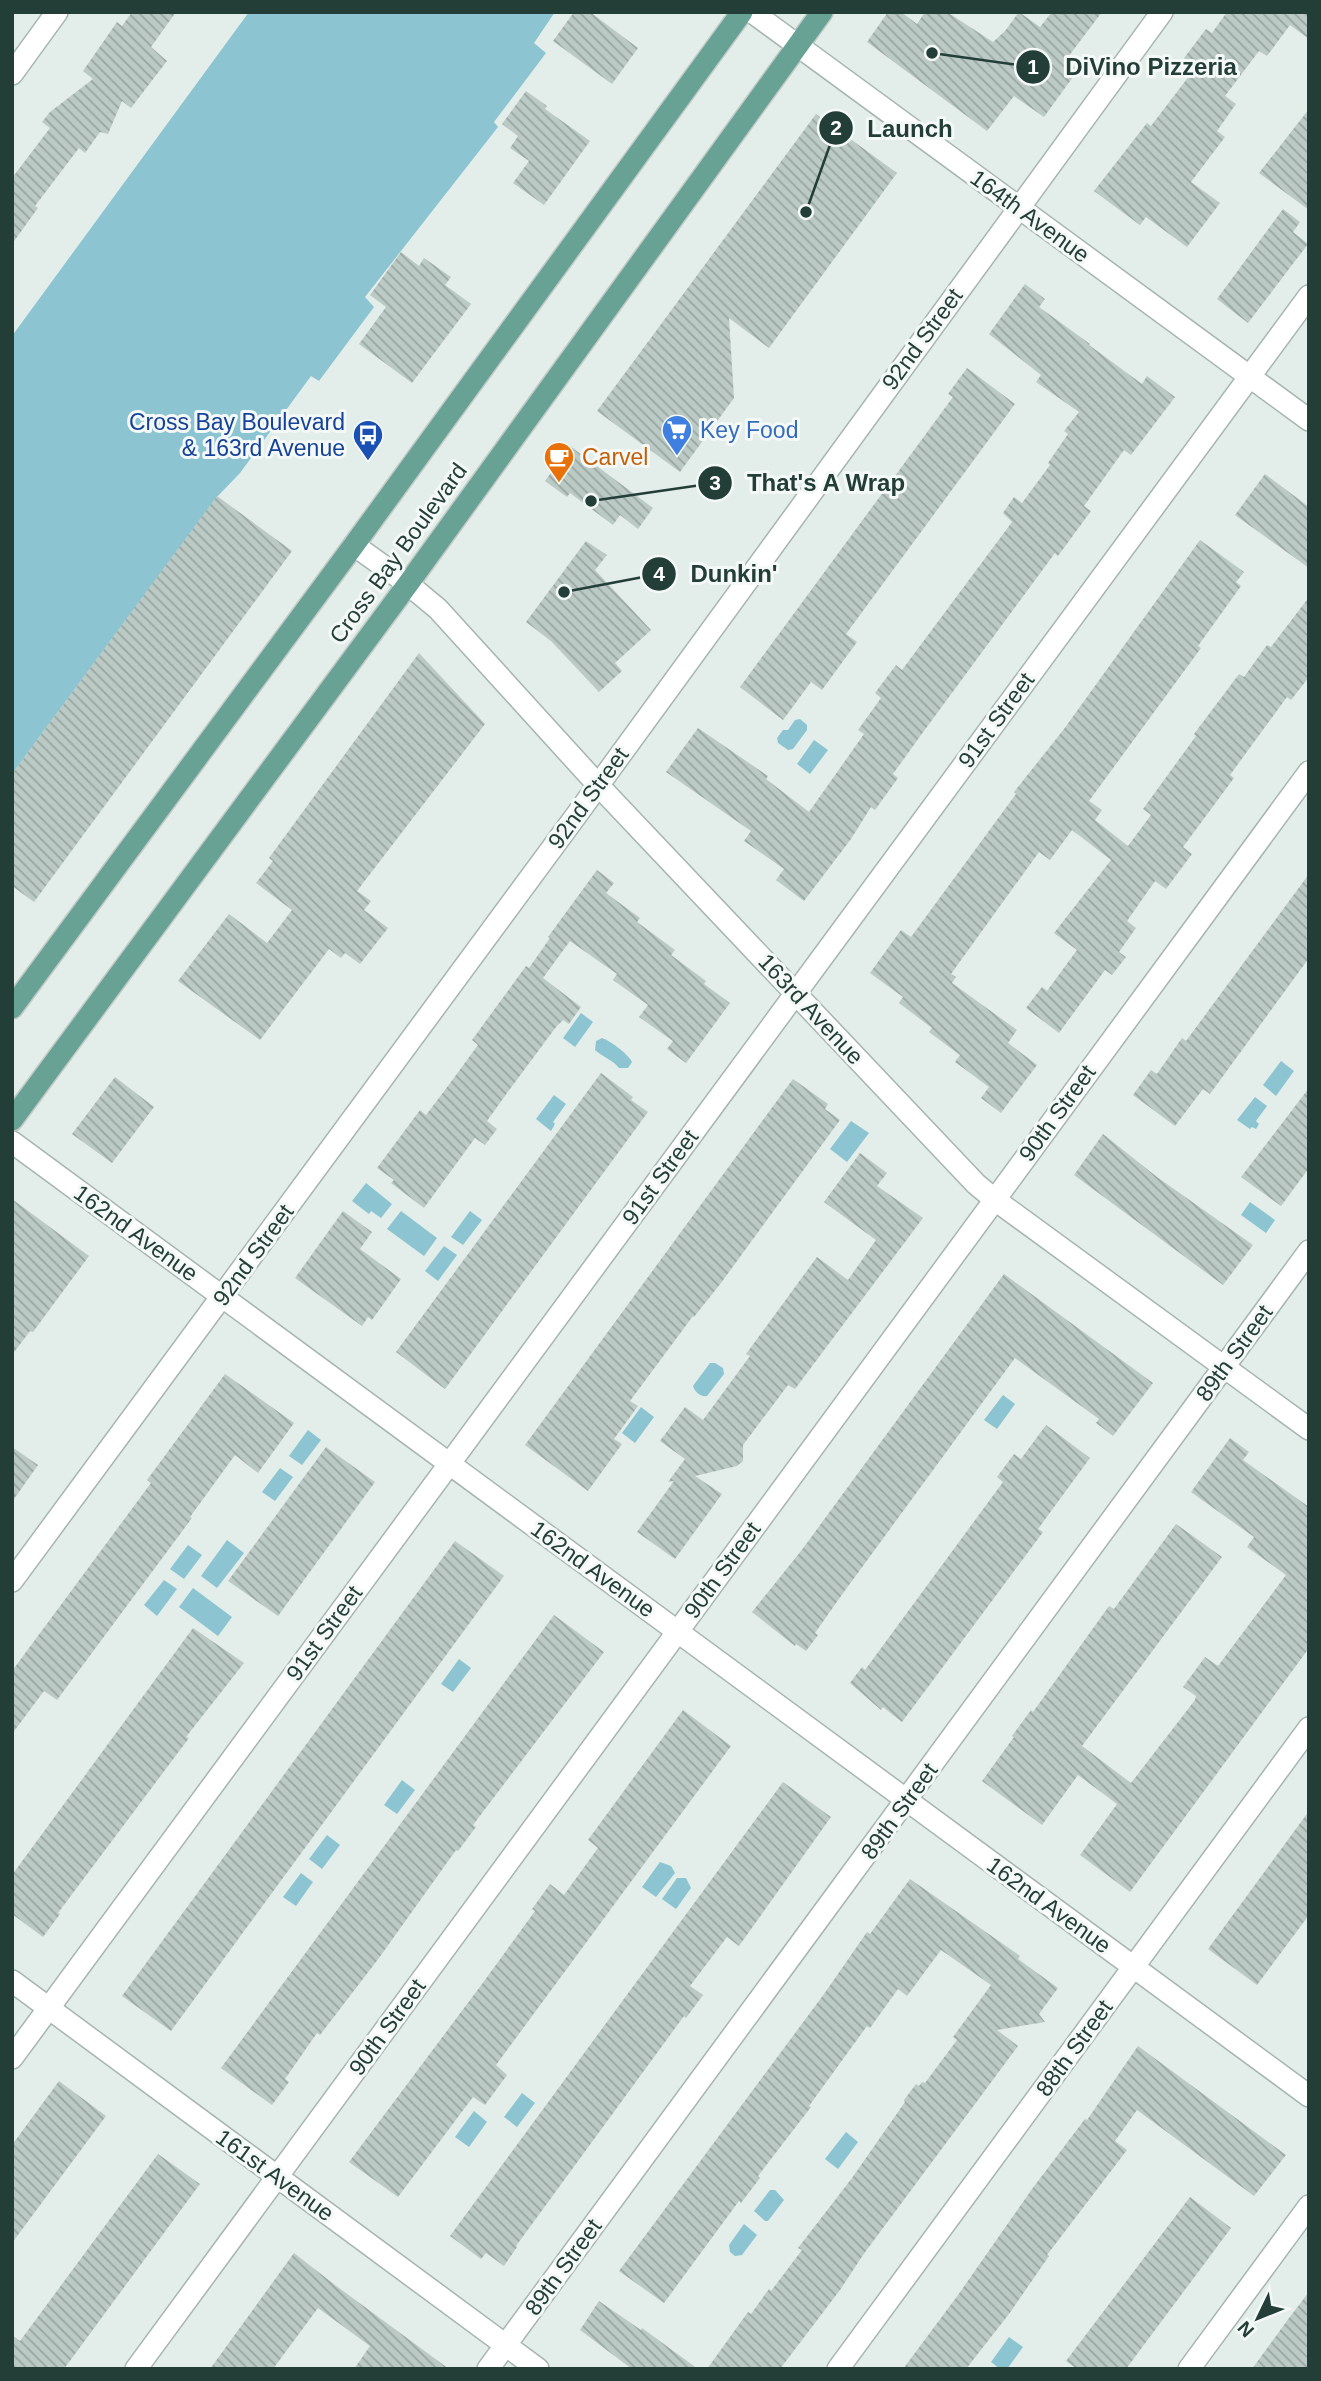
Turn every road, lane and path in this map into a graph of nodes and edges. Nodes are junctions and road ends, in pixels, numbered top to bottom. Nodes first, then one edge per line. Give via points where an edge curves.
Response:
1 (57, 12) edge
2 (742, 12) edge
3 (752, 12) edge
4 (821, 12) edge
5 (1163, 12) edge
6 (797, 46) junction
7 (12, 74) edge
8 (1019, 207) junction
9 (1309, 296) edge
10 (1250, 376) junction
11 (1309, 420) edge
12 (354, 545) junction
13 (408, 584) junction
14 (1309, 772) edge
15 (598, 785) junction
16 (796, 993) junction
17 (12, 1008) edge
18 (12, 1120) edge
19 (12, 1142) edge
20 (994, 1199) junction
21 (1309, 1251) edge
22 (222, 1296) junction
23 (1224, 1367) junction
24 (1309, 1429) edge
25 (449, 1464) junction
26 (12, 1581) edge
27 (677, 1631) junction
28 (1309, 1728) edge
29 (907, 1800) junction
30 (1134, 1967) junction
31 (12, 1981) edge
32 (49, 2008) junction
33 (12, 2058) edge
34 (1309, 2096) edge
35 (277, 2177) junction
36 (1309, 2206) edge
37 (506, 2345) junction
38 (136, 2369) edge
39 (488, 2369) edge
40 (538, 2369) edge
41 (838, 2369) edge
42 (1189, 2369) edge

1 - 7 street
2 - 12 main road, Cross Bay Boulevard
3 - 6 street, 164th Avenue
4 - 6 main road, Cross Bay Boulevard
5 - 8 street, 92nd Street
6 - 8 street, 164th Avenue
6 - 13 main road, Cross Bay Boulevard
8 - 10 street, 164th Avenue
8 - 15 street, 92nd Street
9 - 10 street, 91st Street
10 - 11 street, 164th Avenue
10 - 16 street, 91st Street
12 - 13 street, 163rd Avenue
12 - 17 main road, Cross Bay Boulevard
13 - 15 street, 163rd Avenue via 438,610
13 - 18 main road, Cross Bay Boulevard
14 - 20 street, 90th Street
15 - 16 street, 163rd Avenue
15 - 22 street, 92nd Street
16 - 20 street, 163rd Avenue
16 - 25 street, 91st Street
19 - 22 street, 162nd Avenue
20 - 23 street, 163rd Avenue
20 - 27 street, 90th Street
21 - 23 street, 89th Street
22 - 25 street, 162nd Avenue
22 - 26 street, 92nd Street
23 - 24 street, 163rd Avenue
23 - 29 street, 89th Street
25 - 27 street, 162nd Avenue
25 - 32 street, 91st Street
27 - 29 street, 162nd Avenue
27 - 35 street, 90th Street
28 - 30 street, 88th Street
29 - 30 street, 162nd Avenue
29 - 37 street, 89th Street
30 - 34 street, 162nd Avenue
30 - 41 street, 88th Street
31 - 32 street, 161st Avenue
32 - 33 street, 91st Street
32 - 35 street, 161st Avenue
35 - 37 street, 161st Avenue
35 - 38 street, 90th Street
36 - 42 street
37 - 39 street, 89th Street
37 - 40 street, 161st Avenue

